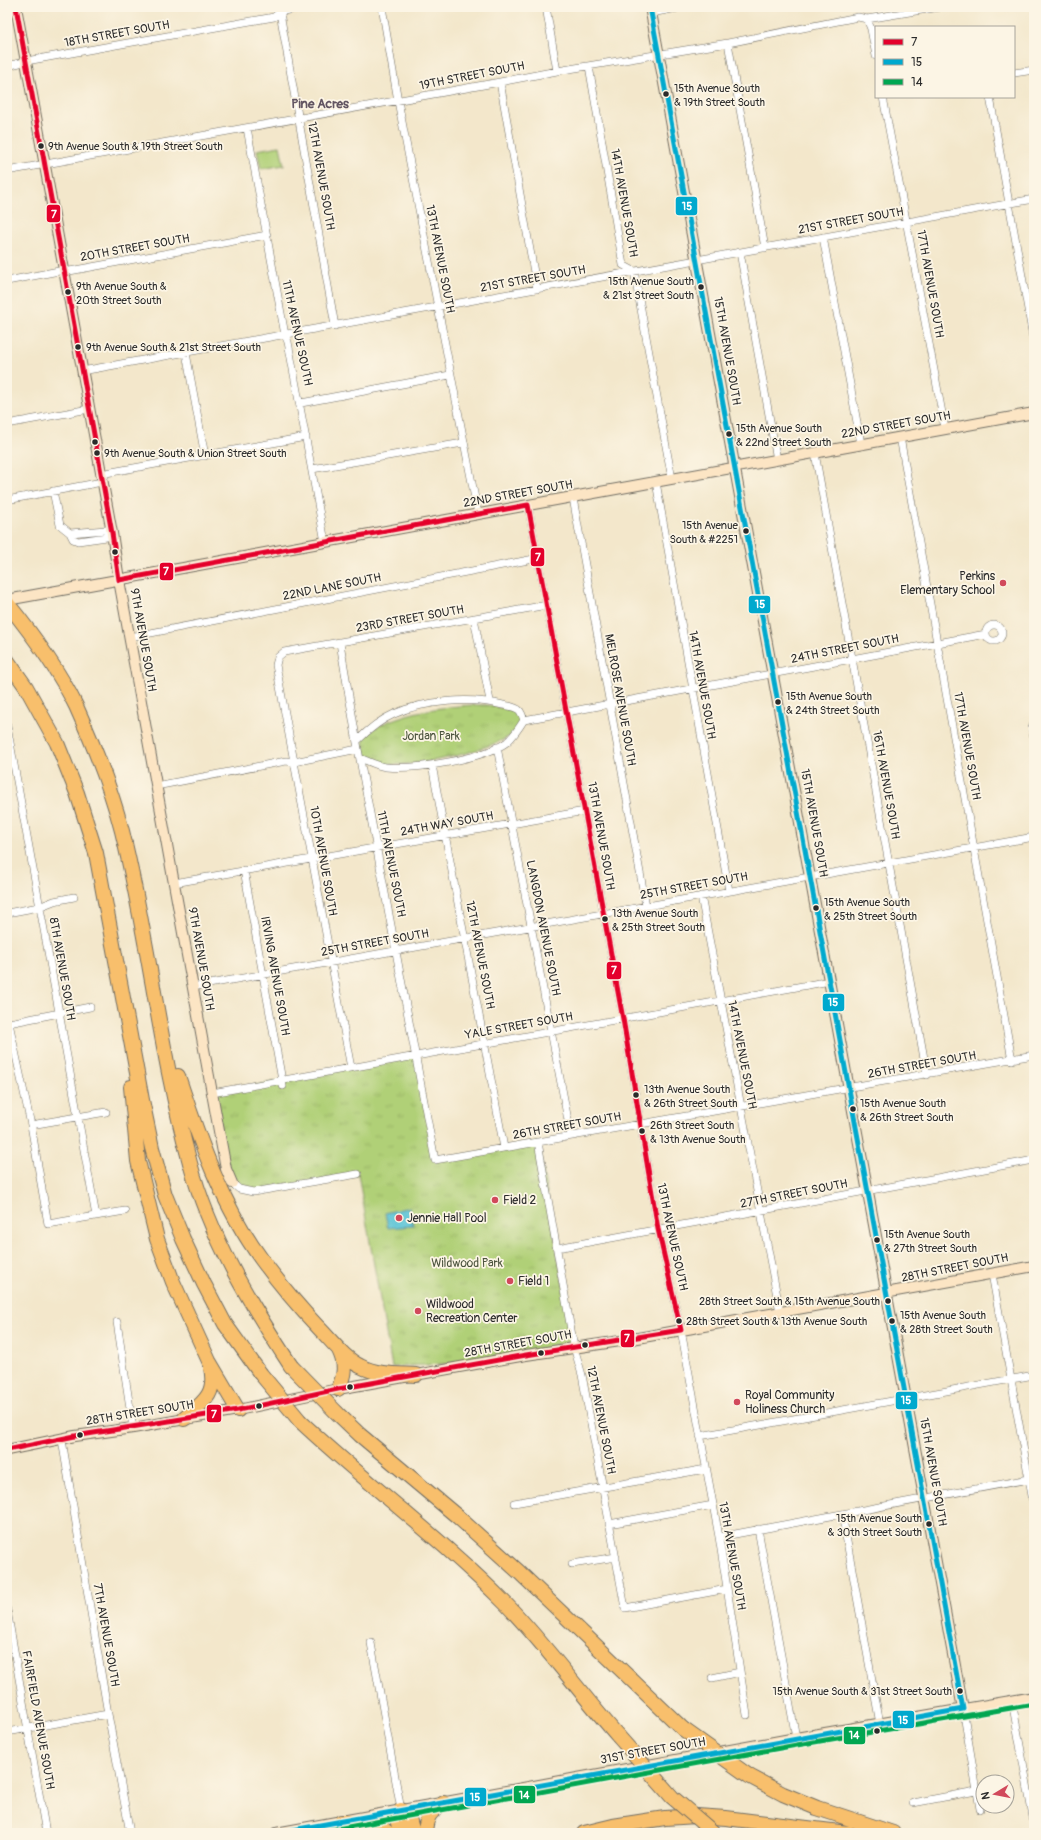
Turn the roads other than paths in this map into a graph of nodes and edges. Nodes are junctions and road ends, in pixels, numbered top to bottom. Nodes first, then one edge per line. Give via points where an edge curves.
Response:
1 (16, 7) edge
2 (300, 7) edge
3 (382, 7) edge
4 (546, 7) edge
5 (683, 7) edge
6 (940, 7) edge
7 (7, 9) edge
8 (280, 9) edge
9 (651, 10) edge
10 (867, 20) junction
11 (728, 42) junction
12 (875, 51) edge
13 (659, 54) junction
14 (26, 62) junction
15 (7, 66) edge
16 (589, 66) junction
17 (557, 70) junction
18 (1034, 70) edge
19 (1015, 73) edge
20 (500, 82) junction
21 (883, 98) edge
22 (990, 98) edge
23 (398, 101) junction
24 (299, 118) junction
25 (247, 128) junction
26 (44, 164) junction
27 (7, 171) edge
28 (1034, 199) edge
29 (1009, 204) junction
30 (907, 222) junction
31 (266, 235) junction
32 (823, 237) junction
33 (765, 248) junction
34 (740, 252) junction
35 (697, 260) junction
36 (64, 272) junction
37 (634, 272) junction
38 (7, 281) edge
39 (537, 289) junction
40 (438, 307) junction
41 (335, 326) junction
42 (285, 335) junction
43 (1034, 343) edge
44 (186, 353) junction
45 (82, 371) junction
46 (450, 375) junction
47 (301, 403) junction
48 (89, 409) junction
49 (1034, 413) edge
50 (7, 424) edge
51 (945, 429) junction
52 (306, 437) junction
53 (900, 437) junction
54 (463, 443) junction
55 (861, 444) junction
56 (815, 453) junction
57 (206, 456) junction
58 (777, 460) junction
59 (735, 467) junction
60 (312, 469) junction
61 (672, 479) junction
62 (102, 482) junction
63 (656, 482) junction
64 (53, 491) junction
65 (573, 498) junction
66 (7, 500) edge
67 (528, 505) junction
68 (478, 514) junction
69 (111, 533) junction
70 (325, 542) junction
71 (539, 558) junction
72 (119, 580) junction
73 (7, 600) edge
74 (7, 603) edge
75 (547, 604) junction
76 (474, 618) junction
77 (986, 634) dead end
78 (130, 637) junction
79 (340, 643) junction
80 (937, 643) junction
81 (278, 657) joint
82 (852, 659) junction
83 (7, 660) edge
84 (773, 674) junction
85 (691, 688) junction
86 (490, 701) junction
87 (610, 704) junction
88 (567, 711) junction
89 (524, 720) junction
90 (1033, 725) edge
91 (7, 726) edge
92 (1034, 737) edge
93 (358, 745) junction
94 (498, 747) junction
95 (360, 758) junction
96 (294, 762) junction
97 (432, 766) junction
98 (156, 786) junction
99 (585, 811) junction
100 (512, 824) junction
101 (446, 835) junction
102 (1034, 837) edge
103 (377, 847) junction
104 (974, 847) junction
105 (312, 858) junction
106 (889, 863) junction
107 (244, 870) junction
108 (810, 877) junction
109 (174, 883) junction
110 (729, 891) junction
111 (701, 896) junction
112 (74, 897) dead end
113 (646, 906) junction
114 (39, 907) junction
115 (7, 913) edge
116 (604, 914) junction
117 (532, 926) junction
118 (465, 938) junction
119 (397, 950) junction
120 (331, 962) junction
121 (263, 974) junction
122 (830, 981) junction
123 (192, 987) junction
124 (721, 1001) junction
125 (123, 1003) junction
126 (90, 1007) dead end
127 (59, 1014) junction
128 (623, 1019) junction
129 (160, 1021) junction
130 (8, 1022) edge
131 (551, 1032) junction
132 (485, 1044) junction
133 (1034, 1055) edge
134 (416, 1056) junction
135 (1012, 1060) junction
136 (351, 1068) junction
137 (927, 1075) junction
138 (283, 1083) junction
139 (850, 1088) junction
140 (212, 1093) junction
141 (741, 1108) junction
142 (106, 1112) dead end
143 (77, 1117) junction
144 (640, 1124) junction
145 (31, 1125) junction
146 (570, 1136) junction
147 (538, 1142) junction
148 (504, 1148) junction
149 (434, 1160) joint
150 (1034, 1160) edge
151 (358, 1174) dead end
152 (232, 1183) joint
153 (868, 1191) junction
154 (125, 1211) dead end
155 (761, 1211) junction
156 (96, 1216) junction
157 (658, 1229) junction
158 (557, 1248) junction
159 (1034, 1266) edge
160 (992, 1274) junction
161 (887, 1293) junction
162 (780, 1312) junction
163 (117, 1322) dead end
164 (681, 1330) junction
165 (336, 1346) junction
166 (574, 1347) junction
167 (209, 1361) junction
168 (416, 1375) junction
169 (1034, 1375) edge
170 (1011, 1380) junction
171 (338, 1389) junction
172 (907, 1398) junction
173 (238, 1410) junction
174 (184, 1419) junction
175 (133, 1428) junction
176 (700, 1436) junction
177 (62, 1440) junction
178 (7, 1450) edge
179 (706, 1469) junction
180 (1032, 1478) edge
181 (602, 1487) junction
182 (924, 1498) junction
183 (514, 1503) dead end
184 (713, 1505) junction
185 (1034, 1507) edge
186 (842, 1514) junction
187 (609, 1524) junction
188 (758, 1529) junction
189 (719, 1536) junction
190 (616, 1557) junction
191 (572, 1564) dead end
192 (727, 1589) junction
193 (7, 1610) edge
194 (371, 1643) dead end
195 (740, 1672) junction
196 (712, 1678) dead end
197 (1034, 1697) edge
198 (1012, 1700) junction
199 (963, 1709) junction
200 (108, 1714) junction
201 (747, 1715) dead end
202 (880, 1724) junction
203 (28, 1728) junction
204 (7, 1732) edge
205 (796, 1738) junction
206 (975, 1786) edge
207 (975, 1792) edge
208 (444, 1803) junction
209 (913, 1803) dead end
210 (401, 1810) junction
211 (341, 1822) junction
212 (1034, 1823) edge
213 (46, 1833) edge
214 (130, 1833) edge
215 (276, 1833) edge
216 (388, 1833) edge
217 (401, 1833) edge
218 (414, 1833) edge
219 (425, 1833) edge
220 (584, 1833) edge
221 (714, 1833) edge
222 (848, 1833) edge
223 (894, 1833) edge

1 - 7 street
1 - 14 street, 9TH AVENUE SOUTH
2 - 8 street, 18TH STREET SOUTH
3 - 23 street, 13TH AVENUE SOUTH
4 - 17 street
5 - 9 street
6 - 10 street, 19TH STREET SOUTH
8 - 14 street, 18TH STREET SOUTH via 274,17
8 - 24 street, 12TH AVENUE SOUTH
9 - 13 street, 15TH AVENUE SOUTH
10 - 11 street, 19TH STREET SOUTH via 858,17
10 - 12 street
11 - 13 street, 19TH STREET SOUTH
11 - 33 street
13 - 16 street, 19TH STREET SOUTH
13 - 35 street, 15TH AVENUE SOUTH
14 - 15 street, 18TH STREET SOUTH
14 - 26 street, 9TH AVENUE SOUTH
16 - 17 street, 19TH STREET SOUTH
16 - 37 street, 14TH AVENUE SOUTH via 623,265
17 - 20 street, 19TH STREET SOUTH
18 - 19 street
20 - 23 street, 19TH STREET SOUTH
20 - 39 street
21 - 30 street, 17TH AVENUE SOUTH
22 - 29 street
23 - 24 street, 19TH STREET SOUTH
23 - 40 street, 13TH AVENUE SOUTH
24 - 25 street, 19TH STREET SOUTH
24 - 41 street, 12TH AVENUE SOUTH
25 - 26 street, 19TH STREET SOUTH
25 - 31 street, 11TH AVENUE SOUTH
26 - 27 street, 19TH STREET SOUTH
26 - 36 street, 9TH AVENUE SOUTH
28 - 29 street, 21ST STREET SOUTH
29 - 30 street, 21ST STREET SOUTH
29 - 43 street
30 - 32 street, 21ST STREET SOUTH
30 - 51 street, 17TH AVENUE SOUTH
31 - 36 street, 20TH STREET SOUTH
31 - 42 street, 11TH AVENUE SOUTH
32 - 33 street, 21ST STREET SOUTH
32 - 55 street
33 - 34 street, 21ST STREET SOUTH
34 - 35 street, 21ST STREET SOUTH
34 - 58 street
35 - 37 street, 21ST STREET SOUTH
35 - 59 street, 15TH AVENUE SOUTH
36 - 38 street, 20TH STREET SOUTH
36 - 45 street, 9TH AVENUE SOUTH
37 - 39 street, 21ST STREET SOUTH
37 - 61 street, 14TH AVENUE SOUTH
39 - 40 street, 21ST STREET SOUTH
40 - 41 street, 21ST STREET SOUTH
40 - 46 street, 13TH AVENUE SOUTH
41 - 42 street, 21ST STREET SOUTH
42 - 44 street, 21ST STREET SOUTH
42 - 47 street, 11TH AVENUE SOUTH
44 - 45 street, 21ST STREET SOUTH
44 - 57 street
45 - 48 street, 9TH AVENUE SOUTH
46 - 47 street
46 - 54 street, 13TH AVENUE SOUTH
47 - 52 street, 11TH AVENUE SOUTH
48 - 50 street
48 - 62 street, 9TH AVENUE SOUTH
49 - 51 street, 22ND STREET SOUTH
51 - 53 street, 22ND STREET SOUTH
52 - 57 street
52 - 60 street, 11TH AVENUE SOUTH
53 - 55 street, 22ND STREET SOUTH
53 - 80 street, 17TH AVENUE SOUTH
54 - 60 street
54 - 68 street, 13TH AVENUE SOUTH
55 - 56 street, 22ND STREET SOUTH
56 - 58 street, 22ND STREET SOUTH
56 - 82 street, 16TH AVENUE SOUTH
57 - 62 street via 106,474
58 - 59 street, 22ND STREET SOUTH
59 - 61 street, 22ND STREET SOUTH
59 - 84 street, 15TH AVENUE SOUTH
60 - 70 street, 11TH AVENUE SOUTH
61 - 63 street, 22ND STREET SOUTH
62 - 64 street
62 - 69 street, 9TH AVENUE SOUTH
63 - 65 street, 22ND STREET SOUTH
63 - 85 street, 14TH AVENUE SOUTH
64 - 66 street
64 - 69 street via 60,525 70,533 106,530
65 - 67 street, 22ND STREET SOUTH
65 - 87 street, MELROSE AVENUE SOUTH
67 - 68 street, 22ND STREET SOUTH
67 - 71 street, 13TH AVENUE SOUTH
68 - 70 street, 22ND STREET SOUTH
69 - 72 street, 9TH AVENUE SOUTH
70 - 72 street, 22ND STREET SOUTH
71 - 75 street, 13TH AVENUE SOUTH
71 - 78 street, 22ND LANE SOUTH
72 - 73 street, 22ND STREET SOUTH
72 - 78 street, 9TH AVENUE SOUTH
74 - 129 highway via 30,632 75,704 98,757 121,829
75 - 76 street, 23RD STREET SOUTH
75 - 88 street, 13TH AVENUE SOUTH
76 - 79 street, 23RD STREET SOUTH
76 - 86 street
77 - 80 street, 24TH STREET SOUTH
78 - 98 street, 9TH AVENUE SOUTH
79 - 81 street, 23RD STREET SOUTH via 284,652
79 - 93 street, 11TH AVENUE SOUTH
80 - 82 street, 24TH STREET SOUTH
80 - 104 street, 17TH AVENUE SOUTH
81 - 96 street, 10TH AVENUE SOUTH via 276,665
82 - 84 street, 24TH STREET SOUTH
82 - 106 street, 16TH AVENUE SOUTH
83 - 125 highway via 26,687 57,743 77,792 96,853
84 - 85 street, 24TH STREET SOUTH
84 - 108 street, 15TH AVENUE SOUTH
85 - 87 street, 24TH STREET SOUTH
85 - 110 street, 14TH AVENUE SOUTH
86 - 89 street via 520,710
86 - 93 street via 457,701 405,710 375,725
87 - 88 street, 24TH STREET SOUTH
87 - 113 street, MELROSE AVENUE SOUTH
88 - 89 street, 24TH STREET SOUTH
88 - 99 street, 13TH AVENUE SOUTH
89 - 94 street via 513,736
90 - 92 street
91 - 114 street, 8TH AVENUE SOUTH
93 - 95 street, 11TH AVENUE SOUTH
93 - 96 street
94 - 97 street
94 - 100 street, LANGDON AVENUE SOUTH
95 - 97 street via 386,767
95 - 103 street, 11TH AVENUE SOUTH
96 - 98 street via 286,761
96 - 105 street, 10TH AVENUE SOUTH
97 - 101 street, 12TH AVENUE SOUTH
98 - 109 street, 9TH AVENUE SOUTH
99 - 100 street, 24TH WAY SOUTH
99 - 116 street, 13TH AVENUE SOUTH
100 - 101 street, 24TH WAY SOUTH
100 - 117 street, LANGDON AVENUE SOUTH
101 - 103 street, 24TH WAY SOUTH
101 - 118 street, 12TH AVENUE SOUTH
102 - 104 street, 25TH STREET SOUTH
103 - 105 street, 24TH WAY SOUTH
103 - 119 street, 11TH AVENUE SOUTH
104 - 106 street, 25TH STREET SOUTH
104 - 135 street, 17TH AVENUE SOUTH
105 - 107 street
105 - 120 street, 10TH AVENUE SOUTH
106 - 108 street, 25TH STREET SOUTH
106 - 137 street, 16TH AVENUE SOUTH
107 - 109 street
107 - 121 street, IRVING AVENUE SOUTH
108 - 110 street, 25TH STREET SOUTH
108 - 122 street, 15TH AVENUE SOUTH
109 - 123 street, 9TH AVENUE SOUTH
110 - 111 street, 25TH STREET SOUTH
111 - 113 street, 25TH STREET SOUTH
111 - 124 street, 14TH AVENUE SOUTH
112 - 114 street
113 - 116 street, 25TH STREET SOUTH
114 - 115 street
114 - 127 street, 8TH AVENUE SOUTH
116 - 117 street, 25TH STREET SOUTH
116 - 128 street, 13TH AVENUE SOUTH
117 - 118 street, 25TH STREET SOUTH
117 - 131 street, LANGDON AVENUE SOUTH
118 - 119 street, 25TH STREET SOUTH
118 - 132 street, 12TH AVENUE SOUTH
119 - 120 street, 25TH STREET SOUTH
119 - 134 street, 11TH AVENUE SOUTH
120 - 121 street, 25TH STREET SOUTH
120 - 136 street, 10TH AVENUE SOUTH
121 - 123 street, 25TH STREET SOUTH
121 - 138 street, IRVING AVENUE SOUTH
122 - 124 street, YALE STREET SOUTH
122 - 139 street, 15TH AVENUE SOUTH
123 - 140 street, 9TH AVENUE SOUTH
124 - 128 street, YALE STREET SOUTH
124 - 141 street, 14TH AVENUE SOUTH
125 - 167 highway via 138,1160 152,1224 163,1256
125 - 221 highway, bridge via 152,1148 165,1195 183,1239 225,1324 260,1373 300,1421 460,1561 506,1605 672,1797
126 - 127 street
127 - 130 street
127 - 143 street, 8TH AVENUE SOUTH
128 - 131 street, YALE STREET SOUTH
128 - 144 street, 13TH AVENUE SOUTH
129 - 165 highway via 203,1146 233,1212 261,1259
129 - 223 highway, bridge via 190,1164 210,1223 251,1305 291,1366 360,1435 518,1572 683,1729 749,1776 783,1794 816,1808
130 - 145 street
131 - 132 street, YALE STREET SOUTH
131 - 146 street, LANGDON AVENUE SOUTH
132 - 134 street, YALE STREET SOUTH
132 - 148 street, 12TH AVENUE SOUTH
133 - 135 street, 26TH STREET SOUTH
134 - 136 street, YALE STREET SOUTH
134 - 149 street, 11TH AVENUE SOUTH
135 - 137 street, 26TH STREET SOUTH
136 - 138 street, YALE STREET SOUTH
137 - 139 street, 26TH STREET SOUTH
138 - 140 street, YALE STREET SOUTH
139 - 141 street, 26TH STREET SOUTH
139 - 153 street, 15TH AVENUE SOUTH
140 - 152 street, 9TH AVENUE SOUTH via 226,1169
141 - 144 street, 26TH STREET SOUTH
141 - 155 street, 14TH AVENUE SOUTH
142 - 143 street
143 - 145 street
143 - 156 street, 8TH AVENUE SOUTH
144 - 146 street, 26TH STREET SOUTH
144 - 157 street, 13TH AVENUE SOUTH
145 - 156 street via 48,1224
146 - 147 street, 26TH STREET SOUTH
147 - 148 street, 26TH STREET SOUTH
147 - 158 street, 12TH AVENUE SOUTH
148 - 149 street, 26TH STREET SOUTH
150 - 153 street, 27TH STREET SOUTH
151 - 152 street via 253,1192 239,1189
153 - 155 street, 27TH STREET SOUTH
153 - 161 street, 15TH AVENUE SOUTH
154 - 156 street
155 - 157 street, 27TH STREET SOUTH
155 - 162 street, 14TH AVENUE SOUTH
157 - 158 street, 27TH STREET SOUTH
157 - 164 street, 13TH AVENUE SOUTH
158 - 166 street, 12TH AVENUE SOUTH
159 - 160 street, 28TH STREET SOUTH
160 - 161 street, 28TH STREET SOUTH
160 - 170 street
161 - 162 street, 28TH STREET SOUTH
161 - 172 street, 15TH AVENUE SOUTH
162 - 164 street, 28TH STREET SOUTH
163 - 175 street
164 - 166 street, 28TH STREET SOUTH
164 - 176 street, 13TH AVENUE SOUTH
165 - 168 highway via 353,1362 367,1369 389,1374
165 - 171 highway via 345,1368 344,1378
166 - 168 street, 28TH STREET SOUTH
166 - 181 street, 12TH AVENUE SOUTH via 582,1375
167 - 173 highway
167 - 174 highway via 212,1388 207,1399
168 - 171 street, 28TH STREET SOUTH
169 - 170 street
170 - 172 street
170 - 180 street
171 - 173 street, 28TH STREET SOUTH
172 - 176 street
172 - 182 street, 15TH AVENUE SOUTH
173 - 174 street, 28TH STREET SOUTH
174 - 175 street, 28TH STREET SOUTH
175 - 177 street, 28TH STREET SOUTH
176 - 179 street, 13TH AVENUE SOUTH
177 - 178 street, 28TH STREET SOUTH
177 - 200 street, 7TH AVENUE SOUTH
179 - 181 street
179 - 184 street, 13TH AVENUE SOUTH
180 - 182 street
180 - 185 street
181 - 183 street
181 - 187 street, 12TH AVENUE SOUTH
182 - 186 street
182 - 199 street, 15TH AVENUE SOUTH
184 - 187 street
184 - 189 street, 13TH AVENUE SOUTH
186 - 188 street
186 - 202 street
187 - 190 street, 12TH AVENUE SOUTH
188 - 189 street
188 - 205 street
189 - 192 street, 13TH AVENUE SOUTH
190 - 191 street
190 - 192 street, 12TH AVENUE SOUTH via 625,1608
192 - 195 street, 13TH AVENUE SOUTH
193 - 203 street, FAIRFIELD AVENUE SOUTH
194 - 210 street
195 - 196 street
195 - 201 street, 13TH AVENUE SOUTH
197 - 198 street, 31ST STREET SOUTH
198 - 199 street, 31ST STREET SOUTH
198 - 212 street
199 - 202 street, 31ST STREET SOUTH
199 - 206 street, 15TH AVENUE SOUTH
200 - 203 street
200 - 214 street, 7TH AVENUE SOUTH
202 - 205 street, 31ST STREET SOUTH
203 - 204 street
203 - 213 street, FAIRFIELD AVENUE SOUTH
205 - 208 street, 31ST STREET SOUTH
207 - 209 street
208 - 210 street, 31ST STREET SOUTH
208 - 219 highway via 431,1811
210 - 211 street, 31ST STREET SOUTH
210 - 217 highway via 398,1822
210 - 218 highway via 409,1818
211 - 215 street, 31ST STREET SOUTH
211 - 216 highway via 369,1823 381,1826
220 - 222 highway via 665,1818 697,1816

